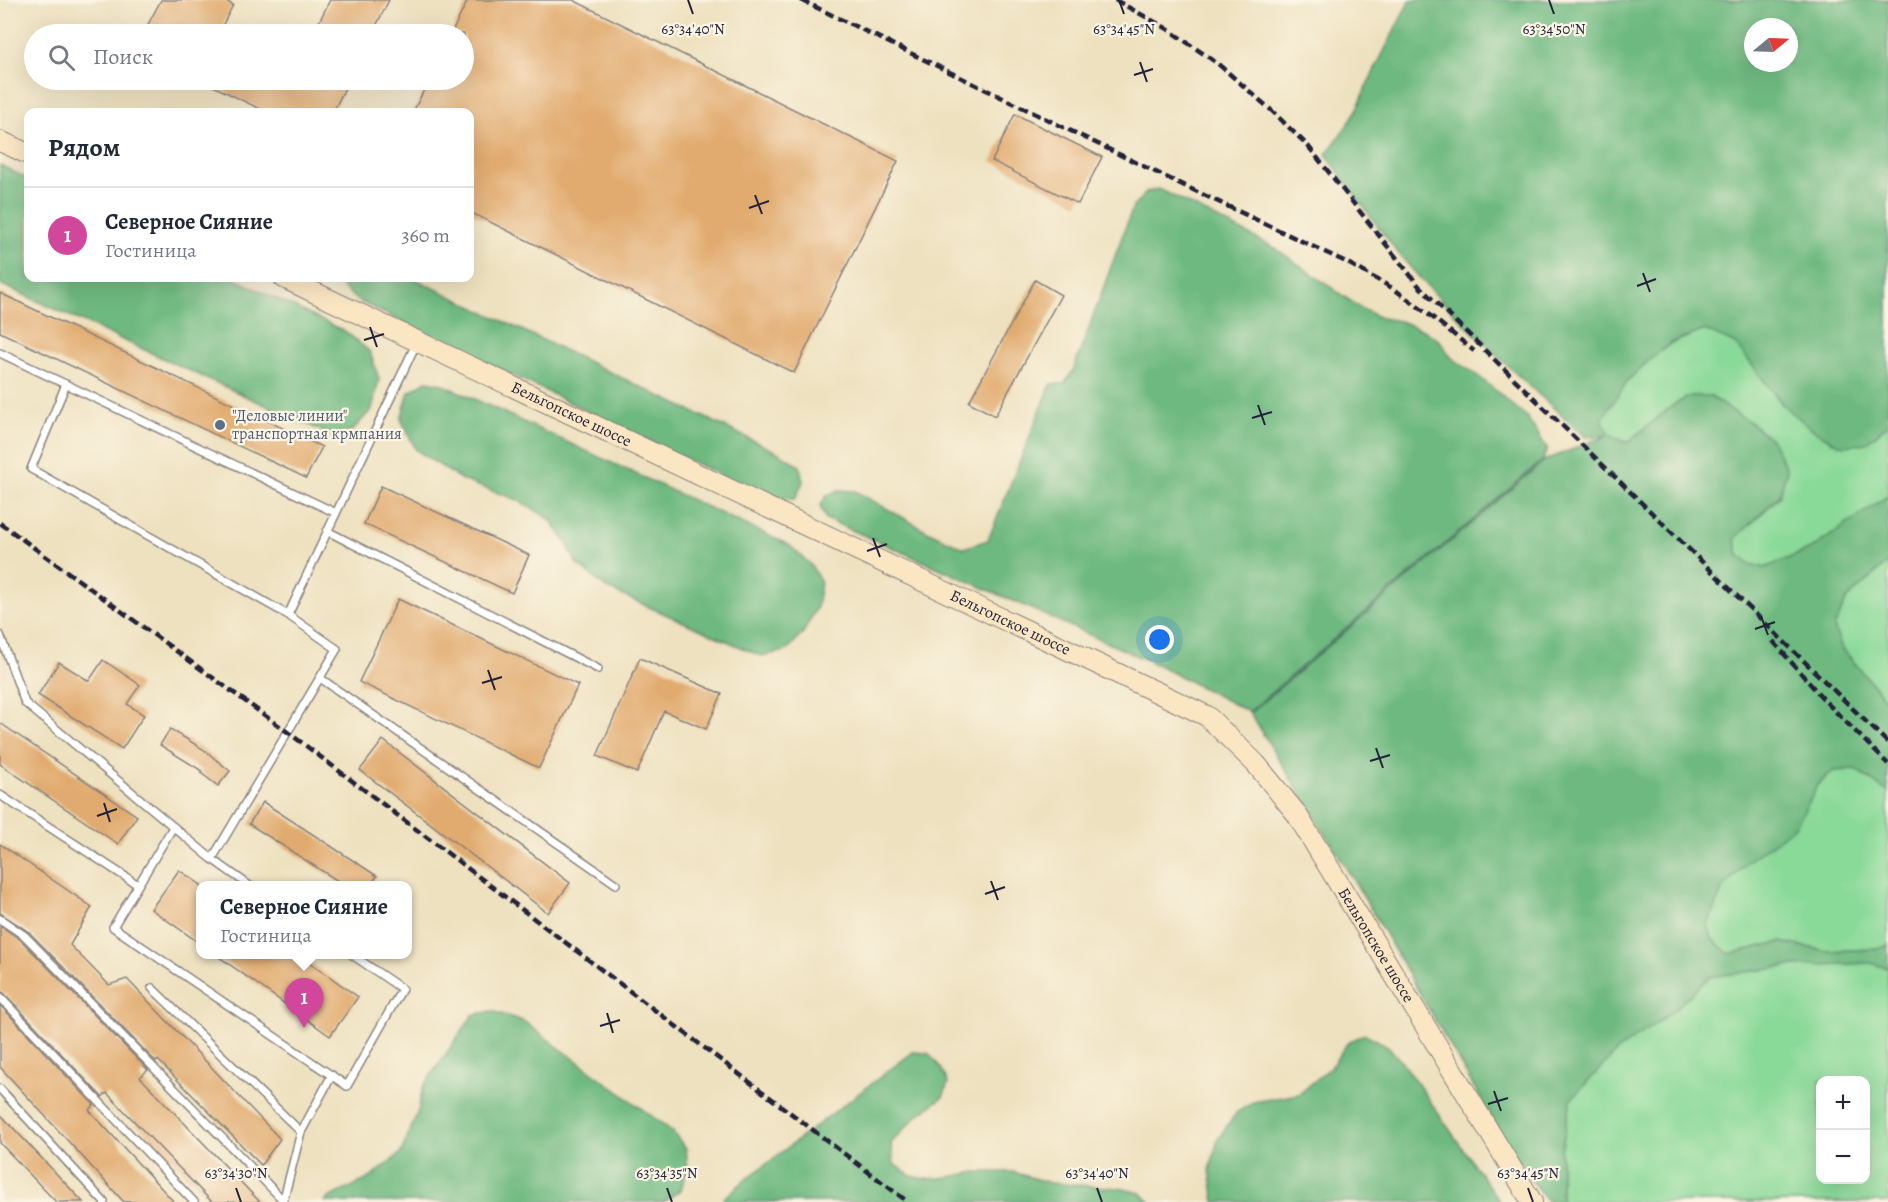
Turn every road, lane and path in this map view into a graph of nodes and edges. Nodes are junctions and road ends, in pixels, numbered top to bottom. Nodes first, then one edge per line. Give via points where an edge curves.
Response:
1 (0, 141) edge
2 (24, 152) edge
3 (296, 282) edge
4 (417, 341) junction
5 (0, 353) edge
6 (66, 384) junction
7 (336, 513) junction
8 (327, 531) junction
9 (288, 615) junction
10 (0, 635) edge
11 (598, 669) dead end
12 (320, 678) junction
13 (0, 795) edge
14 (173, 826) junction
15 (212, 859) junction
16 (244, 881) edge
17 (616, 884) dead end
18 (138, 885) junction
19 (0, 919) edge
20 (358, 959) edge
21 (152, 988) dead end
22 (0, 997) edge
23 (332, 1075) junction
24 (0, 1089) edge
25 (301, 1132) junction
26 (283, 1201) edge
27 (104, 1202) edge
28 (194, 1202) edge
29 (1532, 1202) edge

1 - 2 street
3 - 4 street, Бельгопское шоссе
4 - 7 lane
4 - 29 street, Бельгопское шоссе via 1207,716 1256,764 1296,813
5 - 6 lane
6 - 7 lane
6 - 9 lane via 31,469
7 - 8 lane
8 - 9 lane
8 - 11 lane
9 - 12 lane via 337,649
10 - 14 lane via 25,703
12 - 15 lane
12 - 17 lane
13 - 18 lane
14 - 15 lane
14 - 18 lane
15 - 16 lane
18 - 23 lane via 113,927
19 - 26 lane via 25,936
20 - 23 lane via 402,989 347,1086
21 - 25 lane
22 - 28 lane
23 - 25 lane
24 - 27 lane
25 - 26 lane

